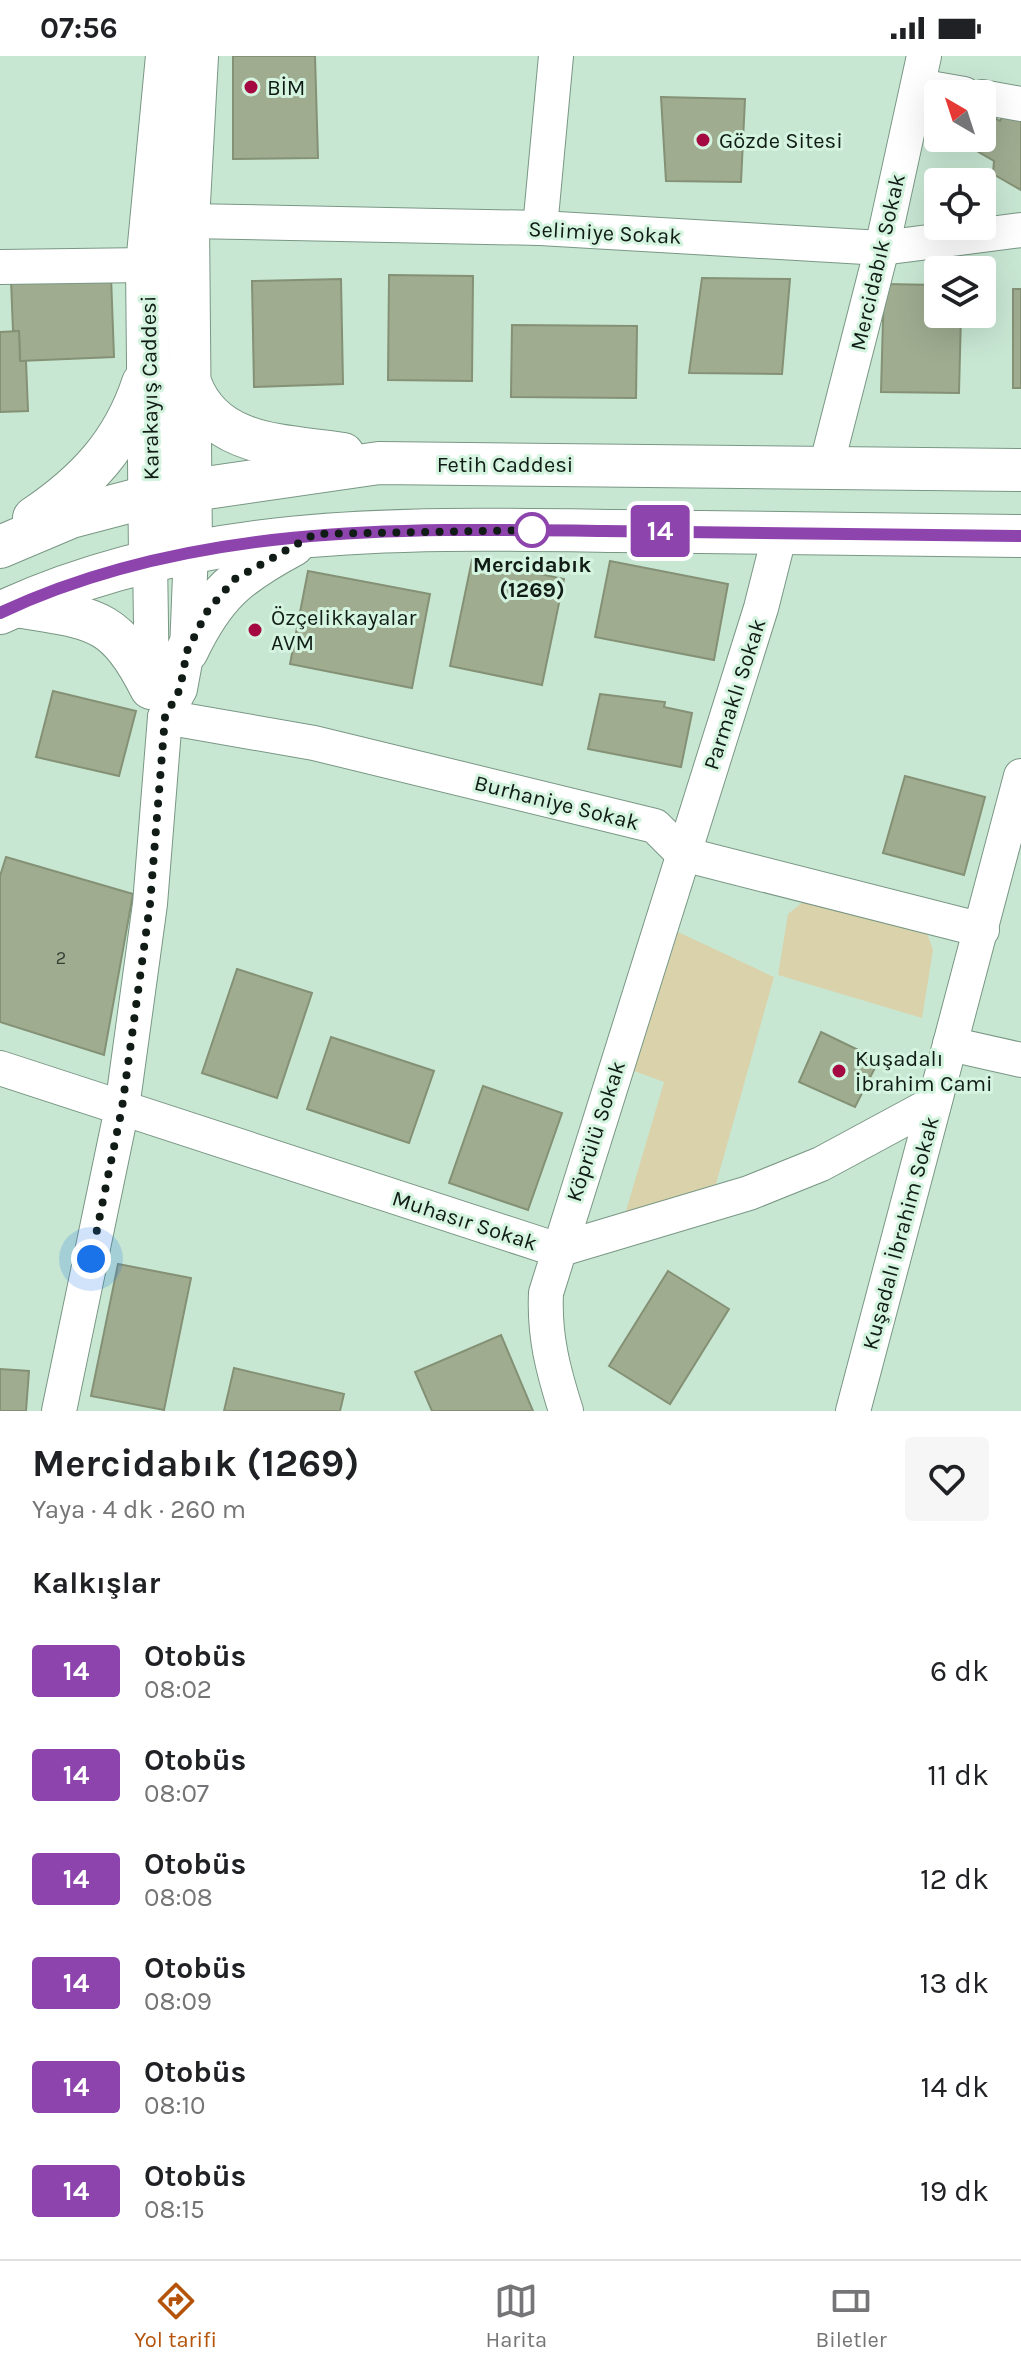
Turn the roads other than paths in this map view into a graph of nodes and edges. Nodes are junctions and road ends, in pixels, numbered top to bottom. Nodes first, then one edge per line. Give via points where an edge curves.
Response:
1 (167, 56) edge
2 (197, 56) edge
3 (556, 56) edge
4 (921, 71) edge
5 (996, 100) edge
6 (1021, 104) edge
7 (188, 221) junction
8 (540, 228) junction
9 (1021, 230) edge
10 (882, 248) junction
11 (147, 265) junction
12 (0, 267) edge
13 (150, 363) junction
14 (191, 385) junction
15 (379, 463) junction
16 (826, 467) junction
17 (1021, 470) edge
18 (192, 488) junction
19 (151, 496) junction
20 (780, 533) junction
21 (315, 534) junction
22 (1021, 536) edge
23 (0, 544) edge
24 (191, 550) junction
25 (150, 558) junction
26 (8, 609) edge
27 (187, 651) junction
28 (158, 702) junction
29 (1021, 776) edge
30 (683, 854) junction
31 (982, 930) junction
32 (950, 1044) junction
33 (1021, 1060) edge
34 (0, 1068) edge
35 (934, 1103) junction
36 (122, 1108) junction
37 (558, 1250) junction
38 (59, 1411) edge
39 (566, 1411) edge
40 (853, 1411) edge

1 - 11 main road, Karakayış Caddesi
2 - 7 main road, Karakayış Caddesi
3 - 8 street
4 - 10 street, Mercidabık Sokak
5 - 6 street
7 - 8 street, Selimiye Sokak
7 - 14 main road, Karakayış Caddesi
8 - 10 street, Selimiye Sokak
9 - 10 street, Selimiye Sokak
10 - 16 street, Mercidabık Sokak
11 - 12 street
11 - 13 main road, Karakayış Caddesi
13 - 19 main road, Karakayış Caddesi
13 - 23 main road via 134,412 116,444 72,491
14 - 15 main road via 206,415 229,432
14 - 18 main road, Karakayış Caddesi
15 - 16 main road, Fetih Caddesi
15 - 18 main road, Fetih Caddesi
16 - 17 main road, Fetih Caddesi
18 - 19 main road, Fetih Caddesi
18 - 24 main road, Karakayış Caddesi
19 - 23 main road, Fetih Caddesi via 71,517
19 - 25 main road, Karakayış Caddesi
20 - 21 main road via 489,529
20 - 22 main road
20 - 30 street, Parmaklı Sokak
21 - 24 main road
21 - 27 main road via 252,567 220,593
24 - 25 main road
24 - 27 street, Karakayış Caddesi
25 - 26 main road
25 - 28 street, Karakayış Caddesi
26 - 28 main road via 77,617 112,632 129,648
27 - 28 street, Karakayış Caddesi via 180,689
28 - 30 street, Burhaniye Sokak via 655,826
28 - 36 street, Karakayış Caddesi via 150,904
29 - 31 street, Kuşadalı İbrahim Sokak
30 - 31 street
30 - 37 street, Köprülü Sokak
31 - 32 street, Kuşadalı İbrahim Sokak
32 - 33 street
32 - 35 street, Kuşadalı İbrahim Sokak
34 - 36 street, Muhasır Sokak
35 - 37 street, Muhasır Sokak via 821,1164 749,1193
35 - 40 street, Kuşadalı İbrahim Sokak
36 - 37 street, Muhasır Sokak
36 - 38 street, Karakayış Caddesi
37 - 39 street, Köprülü Sokak via 546,1293 544,1326

